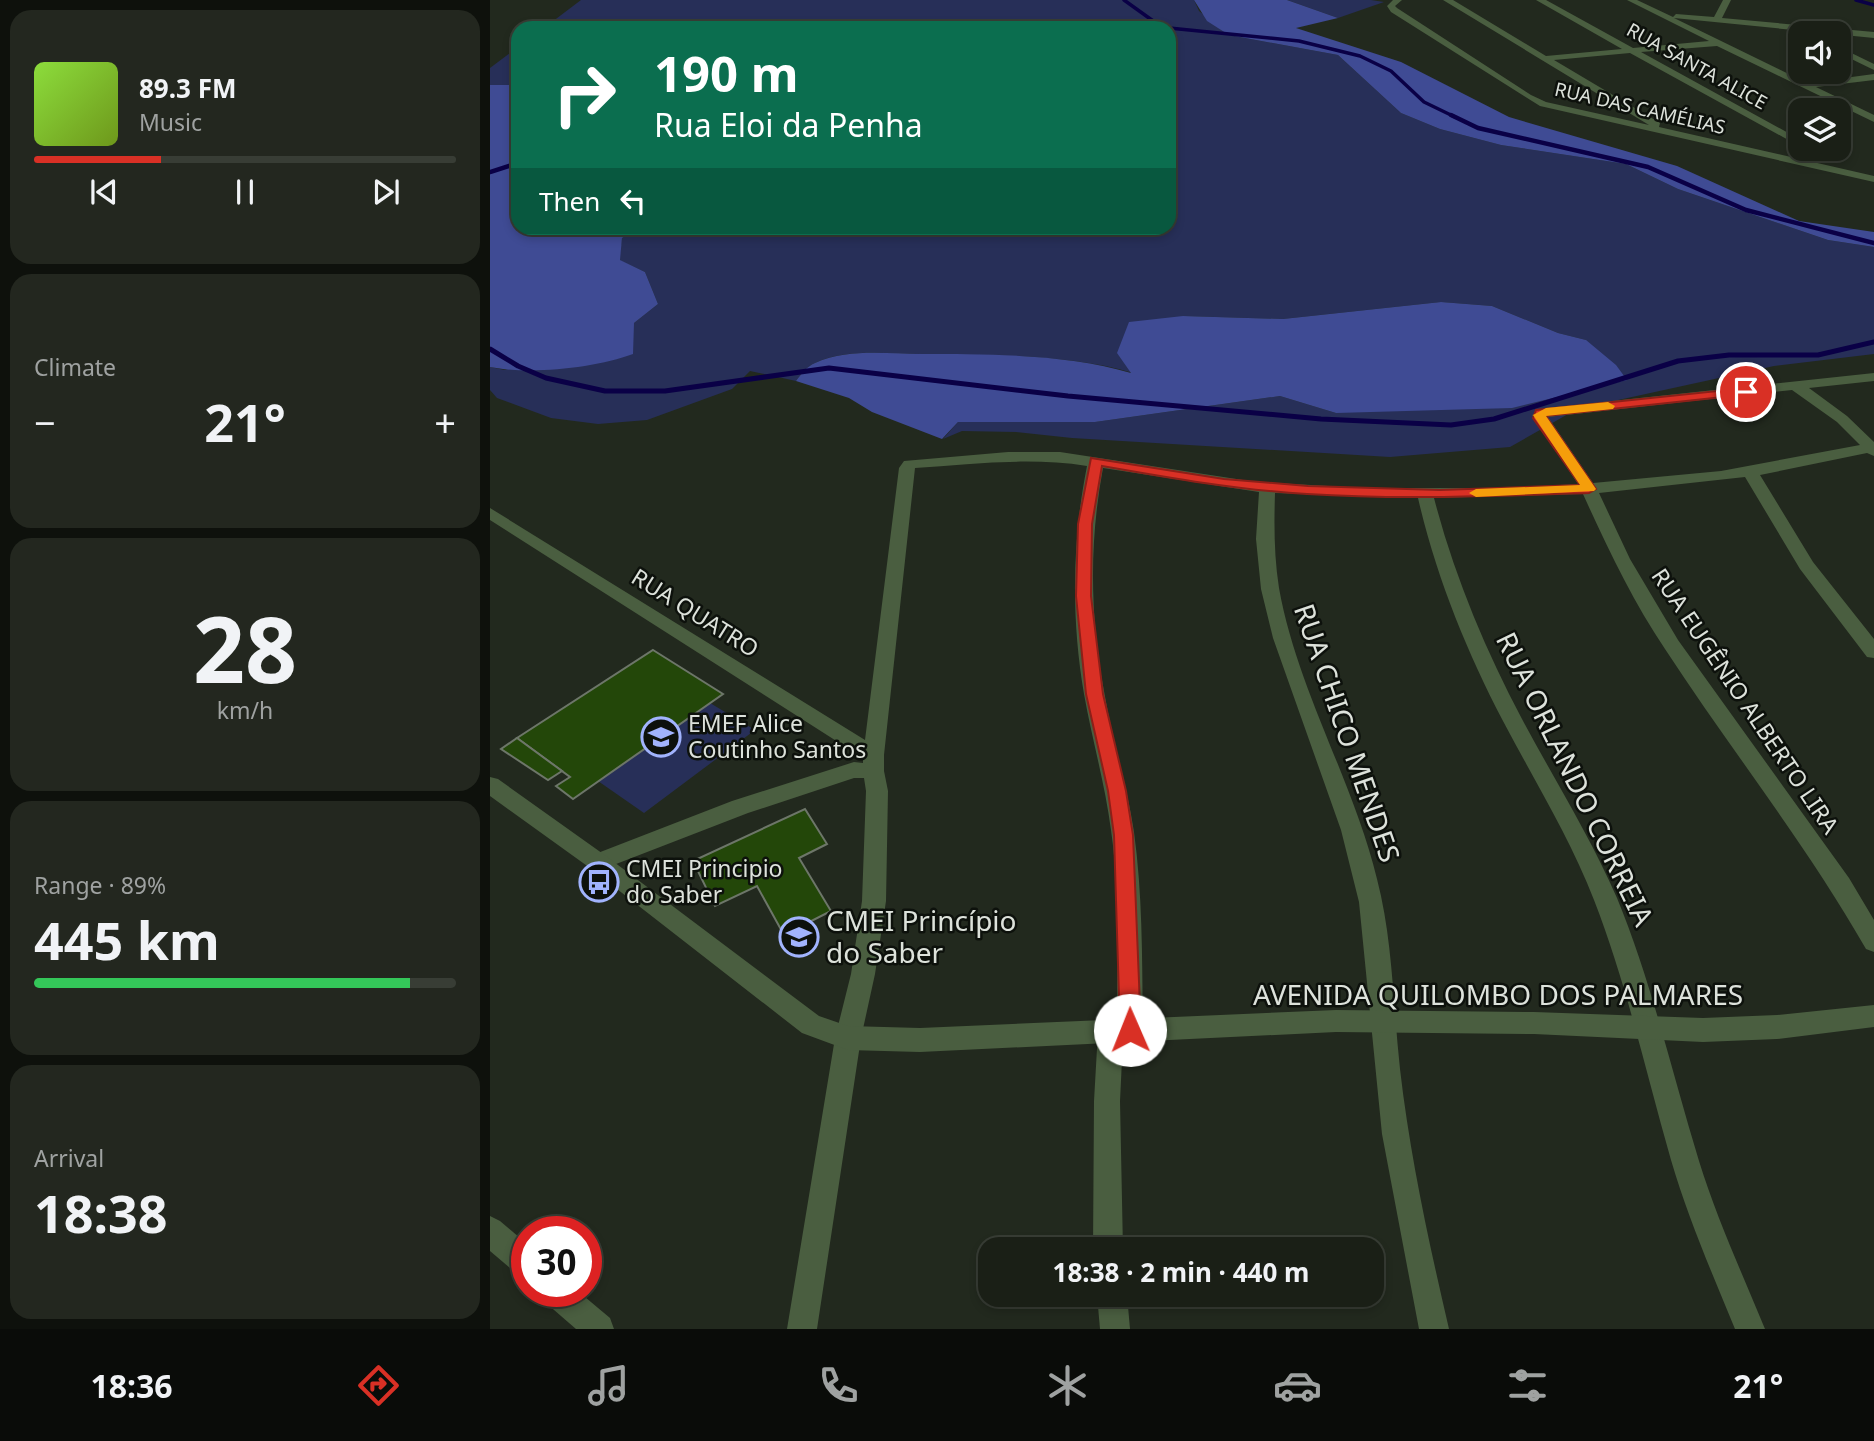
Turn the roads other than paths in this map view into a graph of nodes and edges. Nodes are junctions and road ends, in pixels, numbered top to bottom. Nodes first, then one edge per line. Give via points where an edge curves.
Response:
1 (1398, 0) edge
2 (1447, 0) edge
3 (1539, 0) edge
4 (1631, 0) edge
5 (1726, 1) edge
6 (1663, 15) junction
7 (1717, 19) junction
8 (1788, 26) edge
9 (1851, 33) edge
10 (1874, 35) edge
11 (1720, 43) junction
12 (1635, 51) junction
13 (1851, 56) edge
14 (1548, 58) junction
15 (1874, 67) edge
16 (1874, 77) edge
17 (1807, 85) junction
18 (1874, 119) edge
19 (1668, 133) junction
20 (1788, 137) edge
21 (1831, 161) edge
22 (1855, 175) junction
23 (1874, 179) edge
24 (1874, 377) edge
25 (1796, 386) junction
26 (1873, 449) edge
27 (1096, 461) junction
28 (1750, 472) junction
29 (1266, 487) junction
30 (1589, 489) junction
31 (1426, 494) junction
32 (490, 513) edge
33 (1874, 652) edge
34 (874, 763) junction
35 (490, 785) edge
36 (598, 862) junction
37 (1874, 942) edge
38 (1874, 1016) edge
39 (1383, 1021) junction
40 (1648, 1029) junction
41 (1121, 1030) junction
42 (848, 1038) junction
43 (490, 1231) edge
44 (1108, 1237) edge
45 (511, 1250) edge
46 (574, 1307) edge
47 (1113, 1307) edge
48 (599, 1329) edge
49 (802, 1329) edge
50 (1115, 1329) edge
51 (1434, 1329) edge
52 (1750, 1329) edge

1 - 19 street, RUA DAS CAMÉLIAS via 1391,6 1394,10 1535,101
2 - 14 street
3 - 12 street, RUA SANTA ALICE
4 - 6 street
5 - 7 street
6 - 7 street
6 - 11 street
7 - 8 street
9 - 10 street
11 - 12 street
11 - 17 street
12 - 14 street
12 - 20 street, RUA SANTA ALICE
13 - 15 street
14 - 19 street
16 - 17 street
17 - 18 street
19 - 22 street, RUA DAS CAMÉLIAS
21 - 22 street
22 - 23 street, RUA DAS CAMÉLIAS
24 - 25 street
25 - 26 street via 1842,419
25 - 30 street, RUA EUGÊNIO ALBERTO LIRA via 1541,413 1539,418
26 - 28 street
27 - 29 street
27 - 34 street via 1034,456 915,462 907,468
27 - 41 street via 1085,524 1083,596 1094,694 1124,835
28 - 30 street
28 - 33 street via 1806,565
29 - 31 street
29 - 39 street, RUA CHICO MENDES via 1263,536 1269,594 1289,664 1359,848 1373,920
30 - 31 street
30 - 37 street, RUA EUGÊNIO ALBERTO LIRA via 1621,559 1664,632 1841,885
31 - 40 street, RUA ORLANDO CORREIA via 1456,597 1501,698 1605,897
32 - 34 street, RUA QUATRO
34 - 36 street via 740,807
34 - 42 street via 874,901
35 - 36 street, AVENIDA QUILOMBO DOS PALMARES
36 - 42 street, AVENIDA QUILOMBO DOS PALMARES via 811,1025
38 - 40 street, AVENIDA QUILOMBO DOS PALMARES via 1777,1027
39 - 40 street, AVENIDA QUILOMBO DOS PALMARES
39 - 41 street, AVENIDA QUILOMBO DOS PALMARES
39 - 51 street, RUA CHICO MENDES via 1411,1229
40 - 52 street, RUA ORLANDO CORREIA via 1686,1164
41 - 42 street, AVENIDA QUILOMBO DOS PALMARES via 920,1040
41 - 44 street via 1106,1152
42 - 49 street
43 - 45 street
46 - 48 street
47 - 50 street

